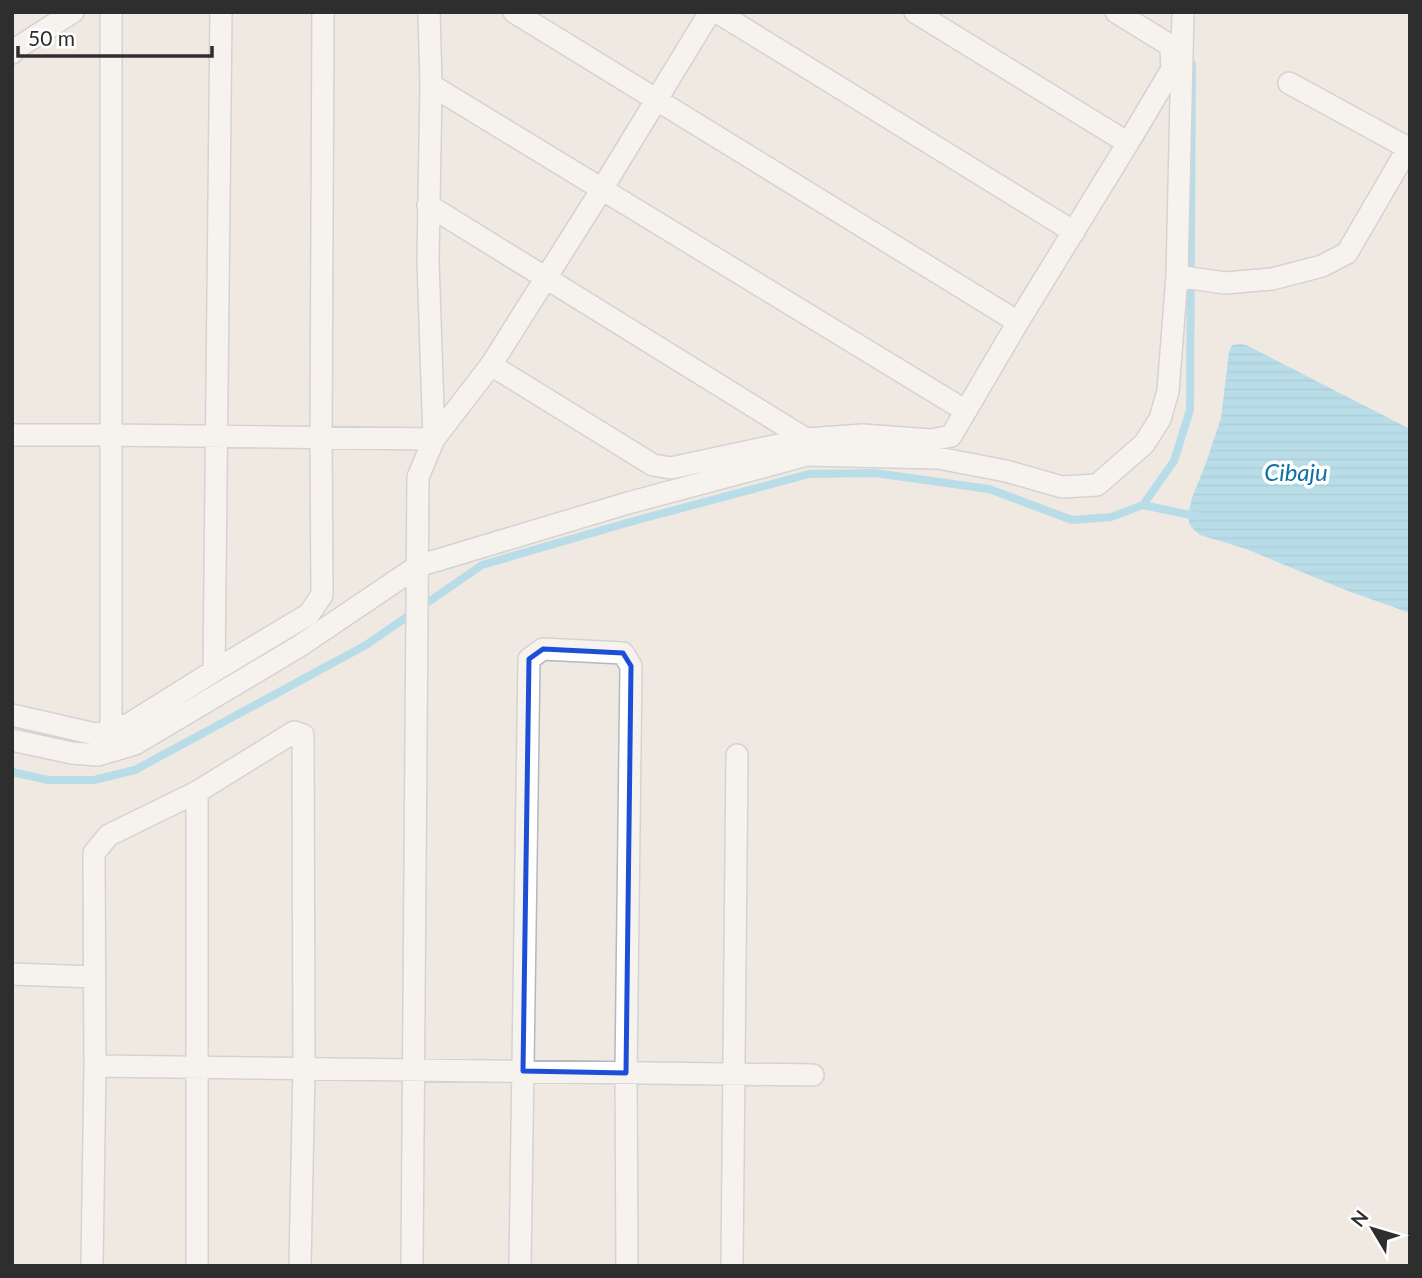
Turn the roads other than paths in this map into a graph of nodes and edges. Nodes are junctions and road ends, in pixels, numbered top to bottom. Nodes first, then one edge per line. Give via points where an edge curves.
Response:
1 (74, 12) edge
2 (111, 12) edge
3 (221, 12) edge
4 (323, 12) edge
5 (429, 12) edge
6 (514, 12) edge
7 (710, 12) edge
8 (717, 12) edge
9 (915, 12) edge
10 (1116, 12) edge
11 (1170, 12) edge
12 (1183, 12) edge
13 (1171, 46) junction
14 (12, 53) edge
15 (1289, 83) dead end
16 (431, 85) junction
17 (656, 100) junction
18 (1128, 143) junction
19 (1409, 149) edge
20 (602, 189) junction
21 (428, 205) junction
22 (1074, 232) junction
23 (1177, 276) junction
24 (546, 278) junction
25 (1018, 322) junction
26 (491, 365) junction
27 (966, 411) junction
28 (12, 435) edge
29 (110, 435) junction
30 (217, 437) junction
31 (321, 437) junction
32 (434, 439) junction
33 (806, 439) junction
34 (418, 575) junction
35 (214, 671) junction
36 (12, 715) edge
37 (111, 731) junction
38 (12, 740) edge
39 (737, 755) dead end
40 (197, 792) junction
41 (12, 974) edge
42 (94, 977) junction
43 (95, 1066) junction
44 (197, 1068) junction
45 (304, 1069) junction
46 (414, 1070) junction
47 (523, 1071) junction
48 (626, 1073) junction
49 (734, 1073) junction
50 (813, 1074) dead end
51 (92, 1266) edge
52 (197, 1266) edge
53 (300, 1266) edge
54 (412, 1266) edge
55 (520, 1266) edge
56 (627, 1266) edge
57 (732, 1266) edge

1 - 14 street
2 - 29 street
3 - 30 street
4 - 31 street
5 - 16 street
6 - 17 street
7 - 17 street
8 - 22 street
9 - 18 street
10 - 13 street
11 - 13 street
12 - 23 street
13 - 18 street via 1172,68
15 - 19 street
16 - 20 street
16 - 21 street
17 - 20 street
17 - 25 street
18 - 22 street
19 - 23 street via 1347,253 1322,266 1272,279 1225,283
20 - 24 street
20 - 27 street
21 - 24 street
21 - 32 street
22 - 25 street
23 - 34 street via 1168,391 1160,419 1144,444 1097,485 1062,487 937,458 807,455 628,503
24 - 26 street
24 - 33 street
25 - 27 street
26 - 32 street
26 - 33 street via 653,466 671,468
27 - 33 street via 951,436 931,440 863,435
28 - 29 street
29 - 30 street
29 - 37 street
30 - 31 street
30 - 35 street
31 - 32 street
31 - 35 street via 322,595 309,614
32 - 34 street via 418,477
34 - 38 street via 135,744 98,755
34 - 46 street
35 - 37 street
36 - 37 street via 95,734
39 - 49 street
40 - 42 street via 109,835 93,853
40 - 44 street
40 - 45 street via 294,732 303,735
41 - 42 street
42 - 43 street
43 - 44 street
43 - 51 street
44 - 45 street
44 - 52 street
45 - 46 street
45 - 53 street
46 - 47 street
46 - 54 street
47 - 48 street
47 - 48 street via 529,659 543,649 623,653 631,666
47 - 55 street
48 - 49 street
48 - 56 street
49 - 50 street
49 - 57 street

